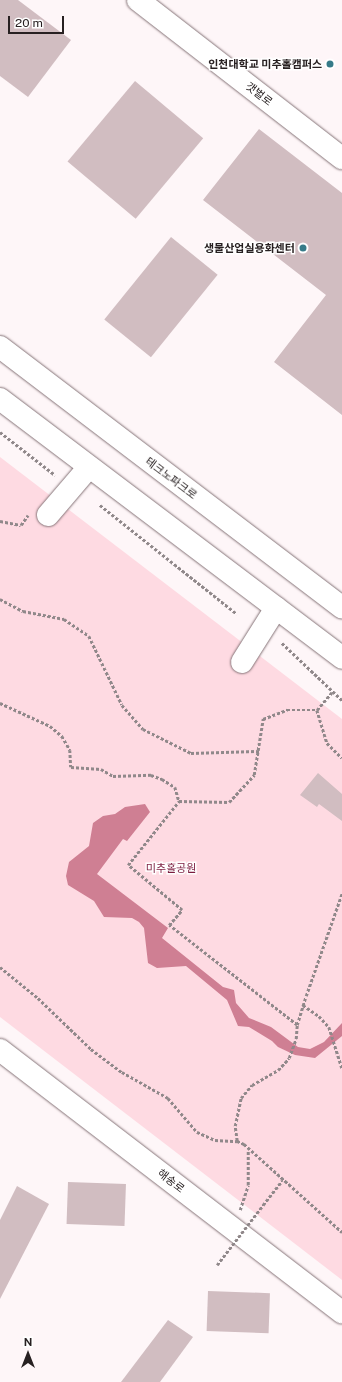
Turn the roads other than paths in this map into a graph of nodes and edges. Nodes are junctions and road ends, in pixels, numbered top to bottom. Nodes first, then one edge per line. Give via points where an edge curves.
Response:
1 (138, 0) edge
2 (342, 158) edge
3 (0, 348) edge
4 (0, 399) edge
5 (89, 467) junction
6 (48, 515) dead end
7 (276, 608) junction
8 (342, 608) edge
9 (342, 658) edge
10 (242, 662) dead end
11 (0, 1050) edge
12 (342, 1312) edge

1 - 2 street, 갯벌로
3 - 8 street, 테크노파크로
4 - 5 street
5 - 6 street
5 - 7 street
7 - 9 street
7 - 10 street
11 - 12 street, 해송로

